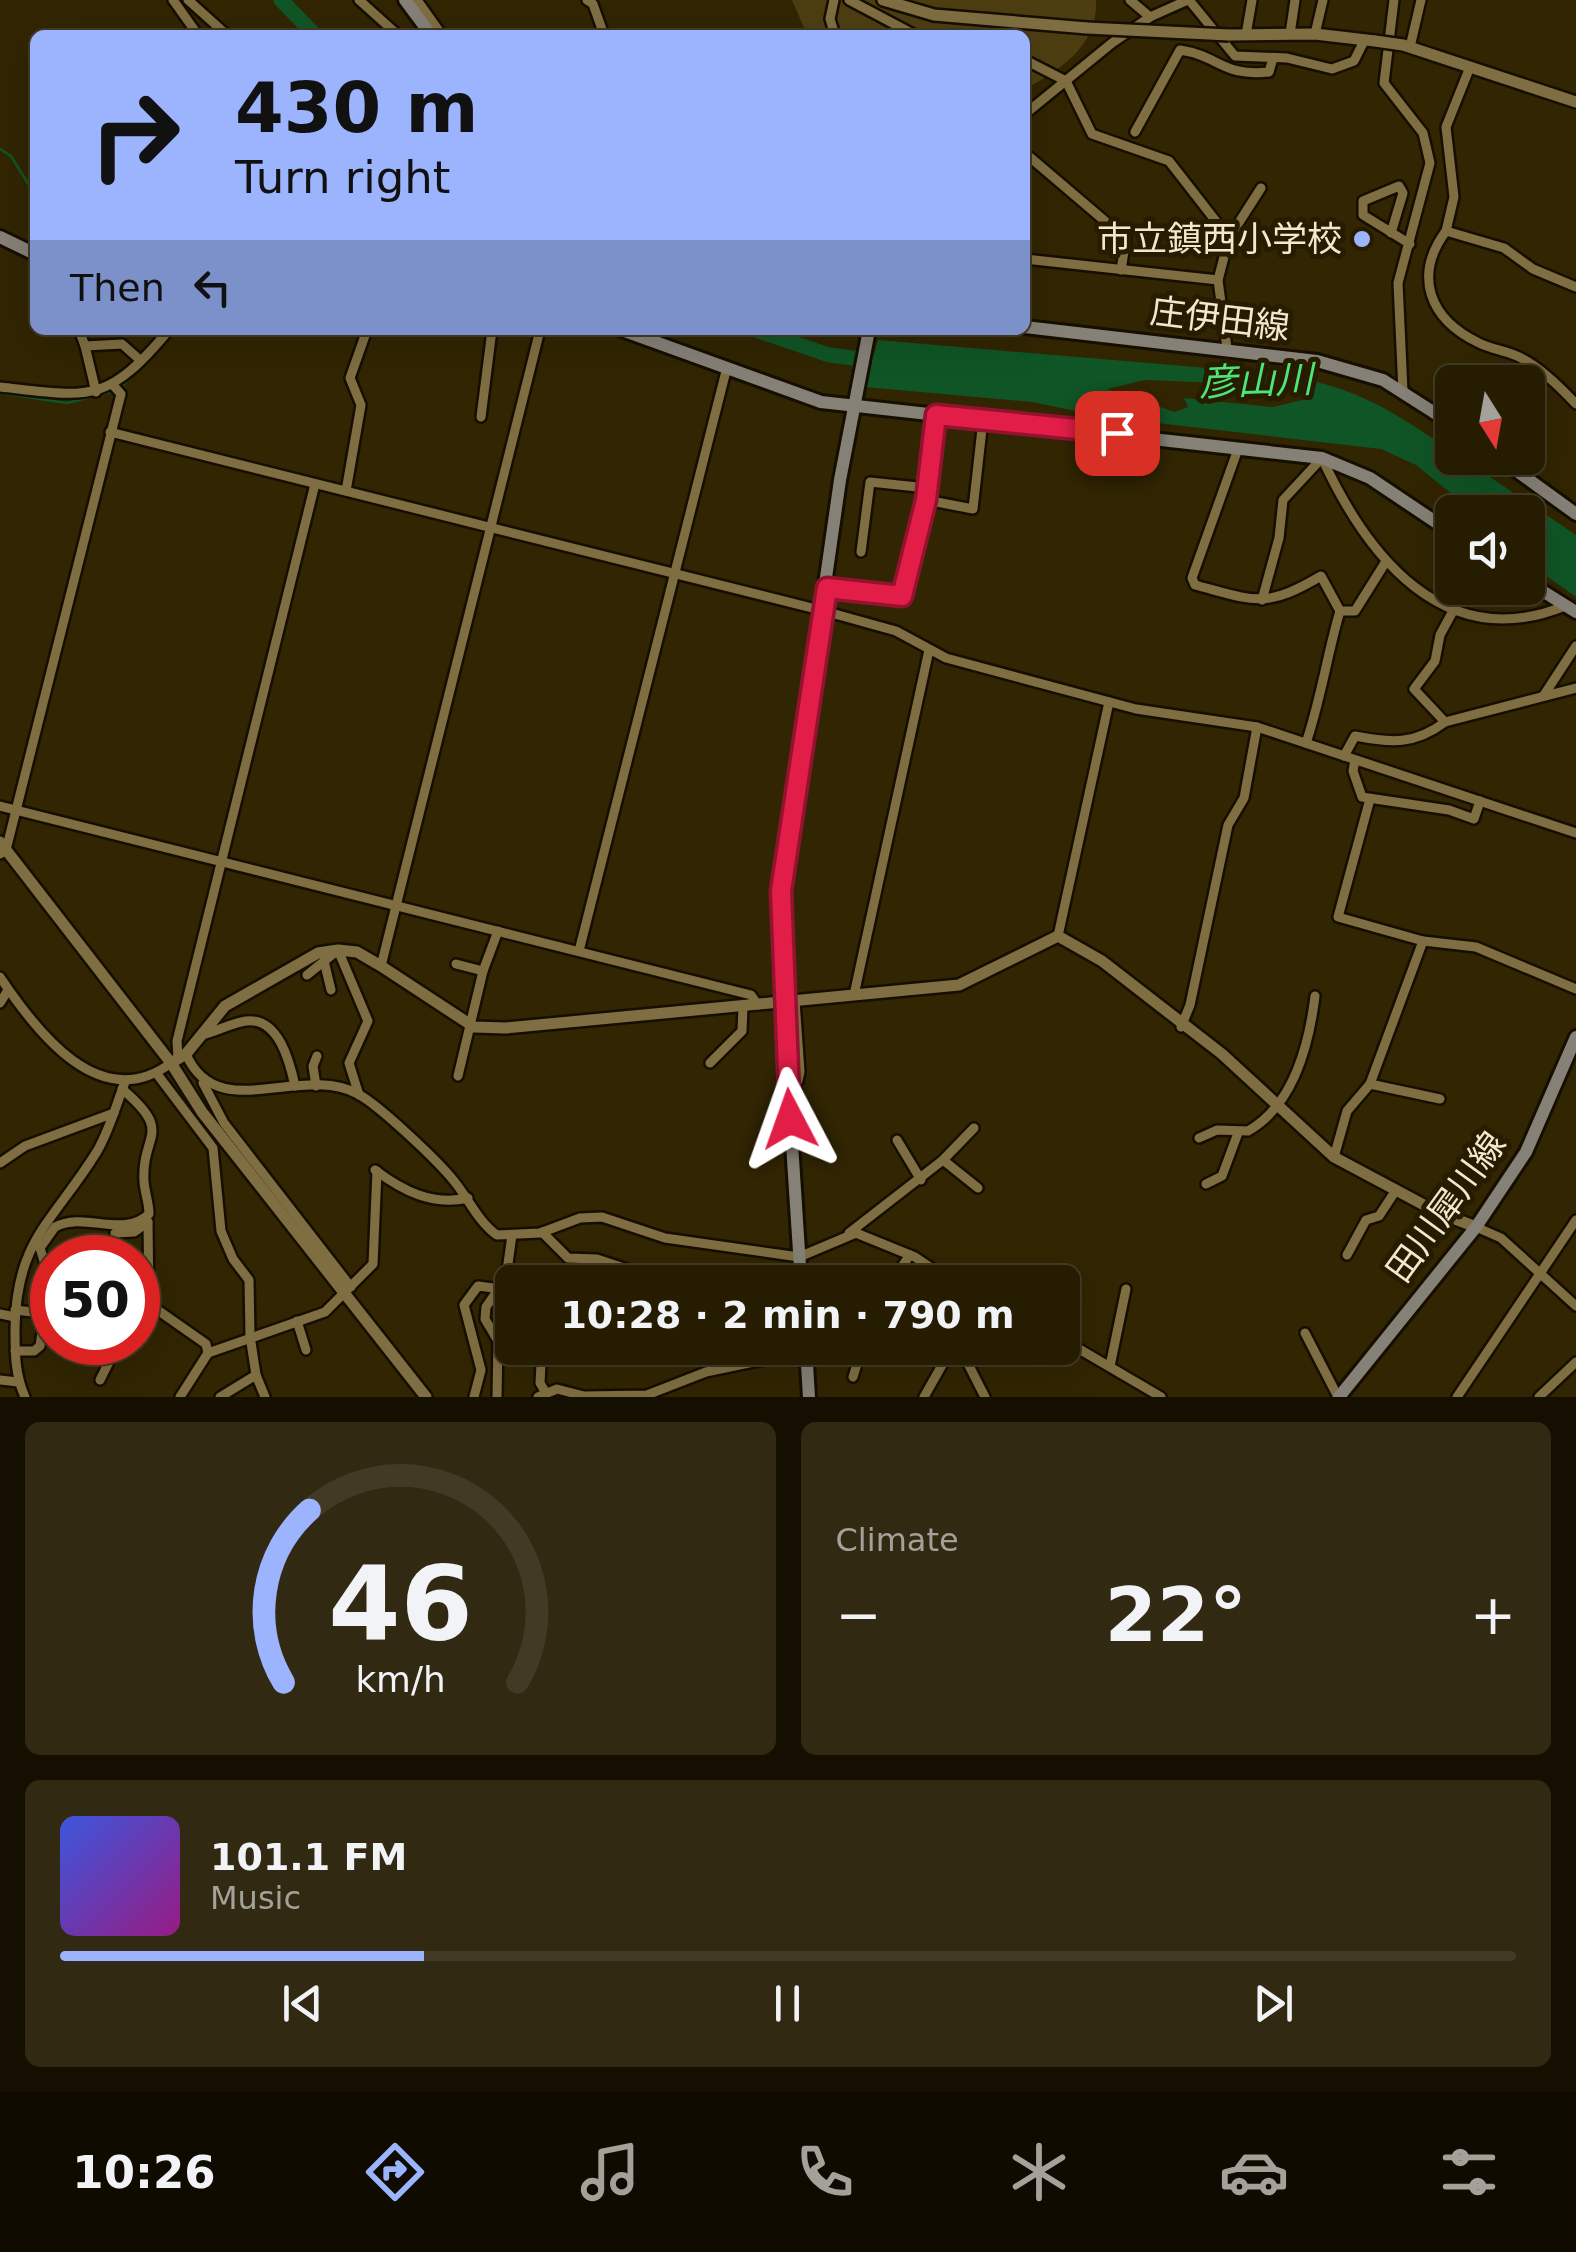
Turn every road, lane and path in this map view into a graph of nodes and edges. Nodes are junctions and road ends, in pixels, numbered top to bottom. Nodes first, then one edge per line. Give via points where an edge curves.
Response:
1 (174, 0) edge
2 (188, 0) edge
3 (359, 0) edge
4 (405, 0) edge
5 (417, 0) edge
6 (587, 0) edge
7 (834, 0) edge
8 (849, 0) edge
9 (883, 0) edge
10 (1130, 0) edge
11 (1188, 0) edge
12 (1252, 0) edge
13 (1295, 0) edge
14 (1324, 0) edge
15 (1394, 0) edge
16 (1422, 0) edge
17 (1150, 17) junction
18 (195, 30) edge
19 (221, 30) edge
20 (392, 30) edge
21 (427, 30) edge
22 (438, 30) edge
23 (602, 30) edge
24 (833, 30) edge
25 (906, 30) edge
26 (1290, 34) junction
27 (1315, 34) junction
28 (1246, 36) junction
29 (1370, 40) junction
30 (1406, 46) junction
31 (1273, 58) junction
32 (1030, 63) edge
33 (1470, 67) junction
34 (1066, 82) junction
35 (1576, 102) edge
36 (1030, 110) edge
37 (1135, 132) dead end
38 (1030, 157) edge
39 (1261, 188) dead end
40 (1446, 231) junction
41 (1392, 233) junction
42 (0, 237) edge
43 (1229, 238) junction
44 (1410, 244) junction
45 (30, 250) edge
46 (1030, 260) edge
47 (1122, 270) junction
48 (1218, 280) junction
49 (1576, 287) edge
50 (1030, 328) edge
51 (81, 335) edge
52 (163, 335) edge
53 (365, 335) edge
54 (491, 335) edge
55 (539, 335) edge
56 (637, 335) edge
57 (867, 335) edge
58 (85, 346) junction
59 (1227, 348) junction
60 (140, 360) junction
61 (726, 370) junction
62 (0, 387) edge
63 (115, 388) junction
64 (1403, 391) junction
65 (96, 392) junction
66 (1576, 404) edge
67 (856, 406) junction
68 (1435, 413) edge
69 (936, 415) junction
70 (482, 417) dead end
71 (982, 420) junction
72 (110, 432) junction
73 (1238, 449) junction
74 (1322, 458) junction
75 (1522, 475) edge
76 (316, 484) junction
77 (346, 492) junction
78 (926, 494) junction
79 (1576, 514) edge
80 (1435, 522) edge
81 (493, 528) junction
82 (861, 552) dead end
83 (1385, 563) junction
84 (673, 573) junction
85 (827, 588) junction
86 (1545, 593) edge
87 (1262, 600) junction
88 (1571, 609) edge
89 (824, 611) junction
90 (1340, 611) junction
91 (1453, 611) junction
92 (1576, 646) edge
93 (929, 650) junction
94 (1576, 688) edge
95 (1544, 695) junction
96 (1109, 702) junction
97 (1445, 722) junction
98 (1257, 727) junction
99 (1306, 744) junction
100 (1344, 756) junction
101 (1356, 760) junction
102 (1370, 799) junction
103 (1480, 801) junction
104 (0, 806) edge
105 (16, 810) junction
106 (1576, 833) edge
107 (2, 849) edge
108 (221, 862) junction
109 (398, 906) junction
110 (498, 930) junction
111 (1058, 936) junction
112 (1423, 941) junction
113 (338, 950) junction
114 (579, 951) junction
115 (324, 961) junction
116 (456, 964) dead end
117 (381, 966) junction
118 (482, 972) junction
119 (307, 975) dead end
120 (0, 977) edge
121 (8, 990) junction
122 (332, 990) dead end
123 (1576, 990) edge
124 (854, 995) junction
125 (1316, 996) dead end
126 (789, 1002) junction
127 (0, 1004) edge
128 (758, 1005) junction
129 (743, 1007) junction
130 (468, 1023) junction
131 (1181, 1027) junction
132 (201, 1036) junction
133 (1576, 1037) edge
134 (317, 1056) dead end
135 (178, 1058) junction
136 (710, 1063) dead end
137 (157, 1074) junction
138 (458, 1076) dead end
139 (202, 1082) junction
140 (1370, 1084) junction
141 (123, 1085) junction
142 (295, 1086) junction
143 (316, 1086) junction
144 (359, 1094) junction
145 (1440, 1098) dead end
146 (1275, 1106) junction
147 (114, 1113) junction
148 (974, 1128) dead end
149 (1238, 1133) junction
150 (1199, 1138) dead end
151 (896, 1140) dead end
152 (1334, 1156) junction
153 (943, 1160) junction
154 (0, 1163) edge
155 (921, 1180) junction
156 (1206, 1184) dead end
157 (978, 1188) dead end
158 (1396, 1190) junction
159 (468, 1198) junction
160 (149, 1218) junction
161 (48, 1220) junction
162 (64, 1222) junction
163 (1575, 1223) edge
164 (1476, 1227) junction
165 (542, 1232) junction
166 (114, 1233) dead end
167 (846, 1234) junction
168 (47, 1235) edge
169 (149, 1235) edge
170 (512, 1236) junction
171 (910, 1255) junction
172 (799, 1256) junction
173 (1347, 1256) dead end
174 (506, 1265) edge
175 (614, 1265) edge
176 (800, 1265) edge
177 (903, 1265) edge
178 (926, 1265) edge
179 (1539, 1277) junction
180 (495, 1288) edge
181 (349, 1289) junction
182 (1126, 1289) dead end
183 (495, 1296) edge
184 (1576, 1306) edge
185 (160, 1312) edge
186 (15, 1313) junction
187 (0, 1314) edge
188 (297, 1321) junction
189 (1305, 1333) dead end
190 (250, 1336) junction
191 (495, 1337) edge
192 (1080, 1349) edge
193 (15, 1350) junction
194 (306, 1350) dead end
195 (208, 1353) junction
196 (1576, 1362) edge
197 (108, 1365) edge
198 (498, 1365) edge
199 (541, 1365) edge
200 (736, 1365) edge
201 (807, 1365) edge
202 (857, 1365) edge
203 (1110, 1366) junction
204 (256, 1375) junction
205 (853, 1377) dead end
206 (0, 1380) edge
207 (100, 1380) dead end
208 (18, 1382) junction
209 (674, 1391) edge
210 (542, 1395) edge
211 (25, 1397) edge
212 (180, 1397) edge
213 (220, 1397) edge
214 (266, 1397) edge
215 (426, 1397) edge
216 (474, 1397) edge
217 (497, 1397) edge
218 (809, 1397) edge
219 (924, 1397) edge
220 (984, 1397) edge
221 (1162, 1397) edge
222 (1338, 1397) edge
223 (1457, 1397) edge
224 (1539, 1397) edge

1 - 18 street
2 - 19 street
3 - 20 street
4 - 21 main road
5 - 22 street
6 - 23 street
7 - 24 street
8 - 25 street
9 - 28 street, bridge via 934,15
10 - 17 street
11 - 17 street
11 - 31 street via 1235,56
12 - 28 street
13 - 26 street
14 - 27 street
15 - 44 street via 1384,83 1423,134 1430,164
16 - 30 street
17 - 34 street
26 - 27 street
26 - 28 street
27 - 29 street
29 - 30 street, bridge
29 - 31 street via 1345,67
30 - 33 street
31 - 37 street via 1269,72 1247,74 1180,50
32 - 34 street
33 - 35 street
33 - 40 street via 1446,128 1454,197
34 - 36 street
34 - 43 street via 1092,134 1169,161
38 - 47 street via 1126,239
39 - 43 street
40 - 49 street via 1504,248
40 - 66 street via 1425,274 1434,302 1473,340 1522,358
41 - 41 street via 1363,216 1363,201 1400,186
41 - 44 street
42 - 45 main road
43 - 48 street
44 - 64 street via 1398,283
46 - 47 street
47 - 48 street
48 - 59 street
50 - 59 main road, 庄伊田線
51 - 58 street
52 - 60 street
53 - 77 street via 350,378 360,406
54 - 70 street
55 - 81 street
56 - 61 main road
57 - 67 main road
58 - 60 street via 122,344
58 - 65 street
59 - 64 main road, 庄伊田線 via 1317,360
60 - 63 street
61 - 67 main road via 798,396
61 - 84 street
62 - 65 street
63 - 65 street
63 - 72 street
64 - 68 main road, 庄伊田線
67 - 69 main road
67 - 85 main road
69 - 71 main road
69 - 78 street
71 - 73 main road
71 - 78 street via 973,509
72 - 76 street
72 - 105 street
73 - 74 main road
73 - 87 street via 1192,578 1221,594
74 - 80 main road via 1370,478
74 - 83 street
74 - 87 street via 1282,500
75 - 79 main road
76 - 77 street
76 - 108 street
77 - 81 street
78 - 82 street via 870,482
78 - 85 street via 902,596
81 - 84 street
81 - 109 street
83 - 90 street via 1355,611
83 - 91 street
84 - 89 street
84 - 114 street
85 - 89 main road
86 - 88 main road
87 - 90 street via 1284,598 1321,576
88 - 91 street via 1487,619
89 - 93 street via 896,631
89 - 126 main road via 781,891
90 - 99 street
91 - 97 street via 1435,661 1414,690
92 - 95 street
93 - 96 street
93 - 124 street
94 - 95 street
95 - 97 street
96 - 98 street
96 - 111 street
97 - 100 street via 1400,743 1356,736
98 - 99 street
98 - 131 street
99 - 100 street
100 - 101 street
101 - 102 street via 1358,791
101 - 103 street
102 - 103 street via 1474,819
102 - 112 street via 1338,917
103 - 106 street
104 - 105 street
105 - 107 street
105 - 108 street
107 - 135 street
108 - 109 street
108 - 135 street
109 - 110 street
109 - 117 street
110 - 114 street
110 - 118 street
111 - 124 street via 959,985
111 - 131 street via 1102,960
112 - 123 street via 1476,947
112 - 140 street
113 - 115 street
113 - 117 street
113 - 132 street via 318,953 225,1006
113 - 144 street via 368,1021 349,1062
114 - 128 street via 751,995
115 - 119 street
115 - 122 street
116 - 118 street
117 - 130 street
118 - 130 street
120 - 121 street
121 - 127 street
121 - 141 street via 60,1052
124 - 126 street
125 - 146 street via 1302,1062
126 - 128 street
126 - 172 main road
128 - 129 street
129 - 130 street via 506,1028
129 - 136 street via 742,1031
130 - 138 street
131 - 146 street via 1222,1054
132 - 135 street
132 - 142 street via 260,1023 282,1044
133 - 164 main road, 田川犀川線 via 1526,1152
134 - 143 street
135 - 137 street
135 - 139 street
135 - 181 street via 202,1112
137 - 141 street
137 - 190 street via 213,1148 221,1231 249,1280
139 - 142 street via 227,1089
139 - 181 street via 224,1123
140 - 145 street
140 - 152 street via 1347,1111
141 - 147 street
141 - 160 street via 151,1122 144,1178
142 - 143 street
143 - 144 street
144 - 159 street
146 - 149 street
146 - 152 street
147 - 154 street via 25,1146
147 - 161 street via 98,1150
148 - 153 street
149 - 150 street via 1216,1130
149 - 156 street via 1222,1176
151 - 155 street
152 - 158 street
153 - 155 street
153 - 157 street
155 - 167 street
158 - 164 street
158 - 173 street via 1379,1216 1366,1220
159 - 170 street via 490,1230
159 - 181 street via 449,1202 404,1192 376,1170 375,1259
160 - 162 street via 132,1225
160 - 166 street via 134,1232
160 - 169 street
161 - 162 street
161 - 186 street via 20,1270
162 - 168 street
163 - 179 street
164 - 179 street via 1501,1238
164 - 222 main road, 田川犀川線
165 - 170 street
165 - 172 street via 602,1217 664,1238
165 - 175 street via 568,1258
167 - 171 street
167 - 172 street
170 - 174 street
171 - 177 street
171 - 178 street
172 - 176 main road
179 - 184 street
179 - 223 street
180 - 216 street via 478,1286 464,1305 481,1370
181 - 188 street via 325,1312
181 - 215 street
182 - 203 street
183 - 191 street via 485,1320
185 - 195 street via 206,1344
186 - 187 street
186 - 193 street
186 - 193 street via 44,1318 40,1346
188 - 190 street
188 - 194 street
189 - 222 street
190 - 195 street
190 - 204 street
192 - 203 street
193 - 208 street
195 - 212 street
196 - 224 street
197 - 207 street
198 - 217 street
199 - 210 street
200 - 209 street via 706,1372
201 - 218 main road
202 - 205 street
203 - 221 street
204 - 213 street
204 - 214 street
206 - 208 street
208 - 211 street
209 - 210 street
219 - 220 street via 950,1352 960,1348

